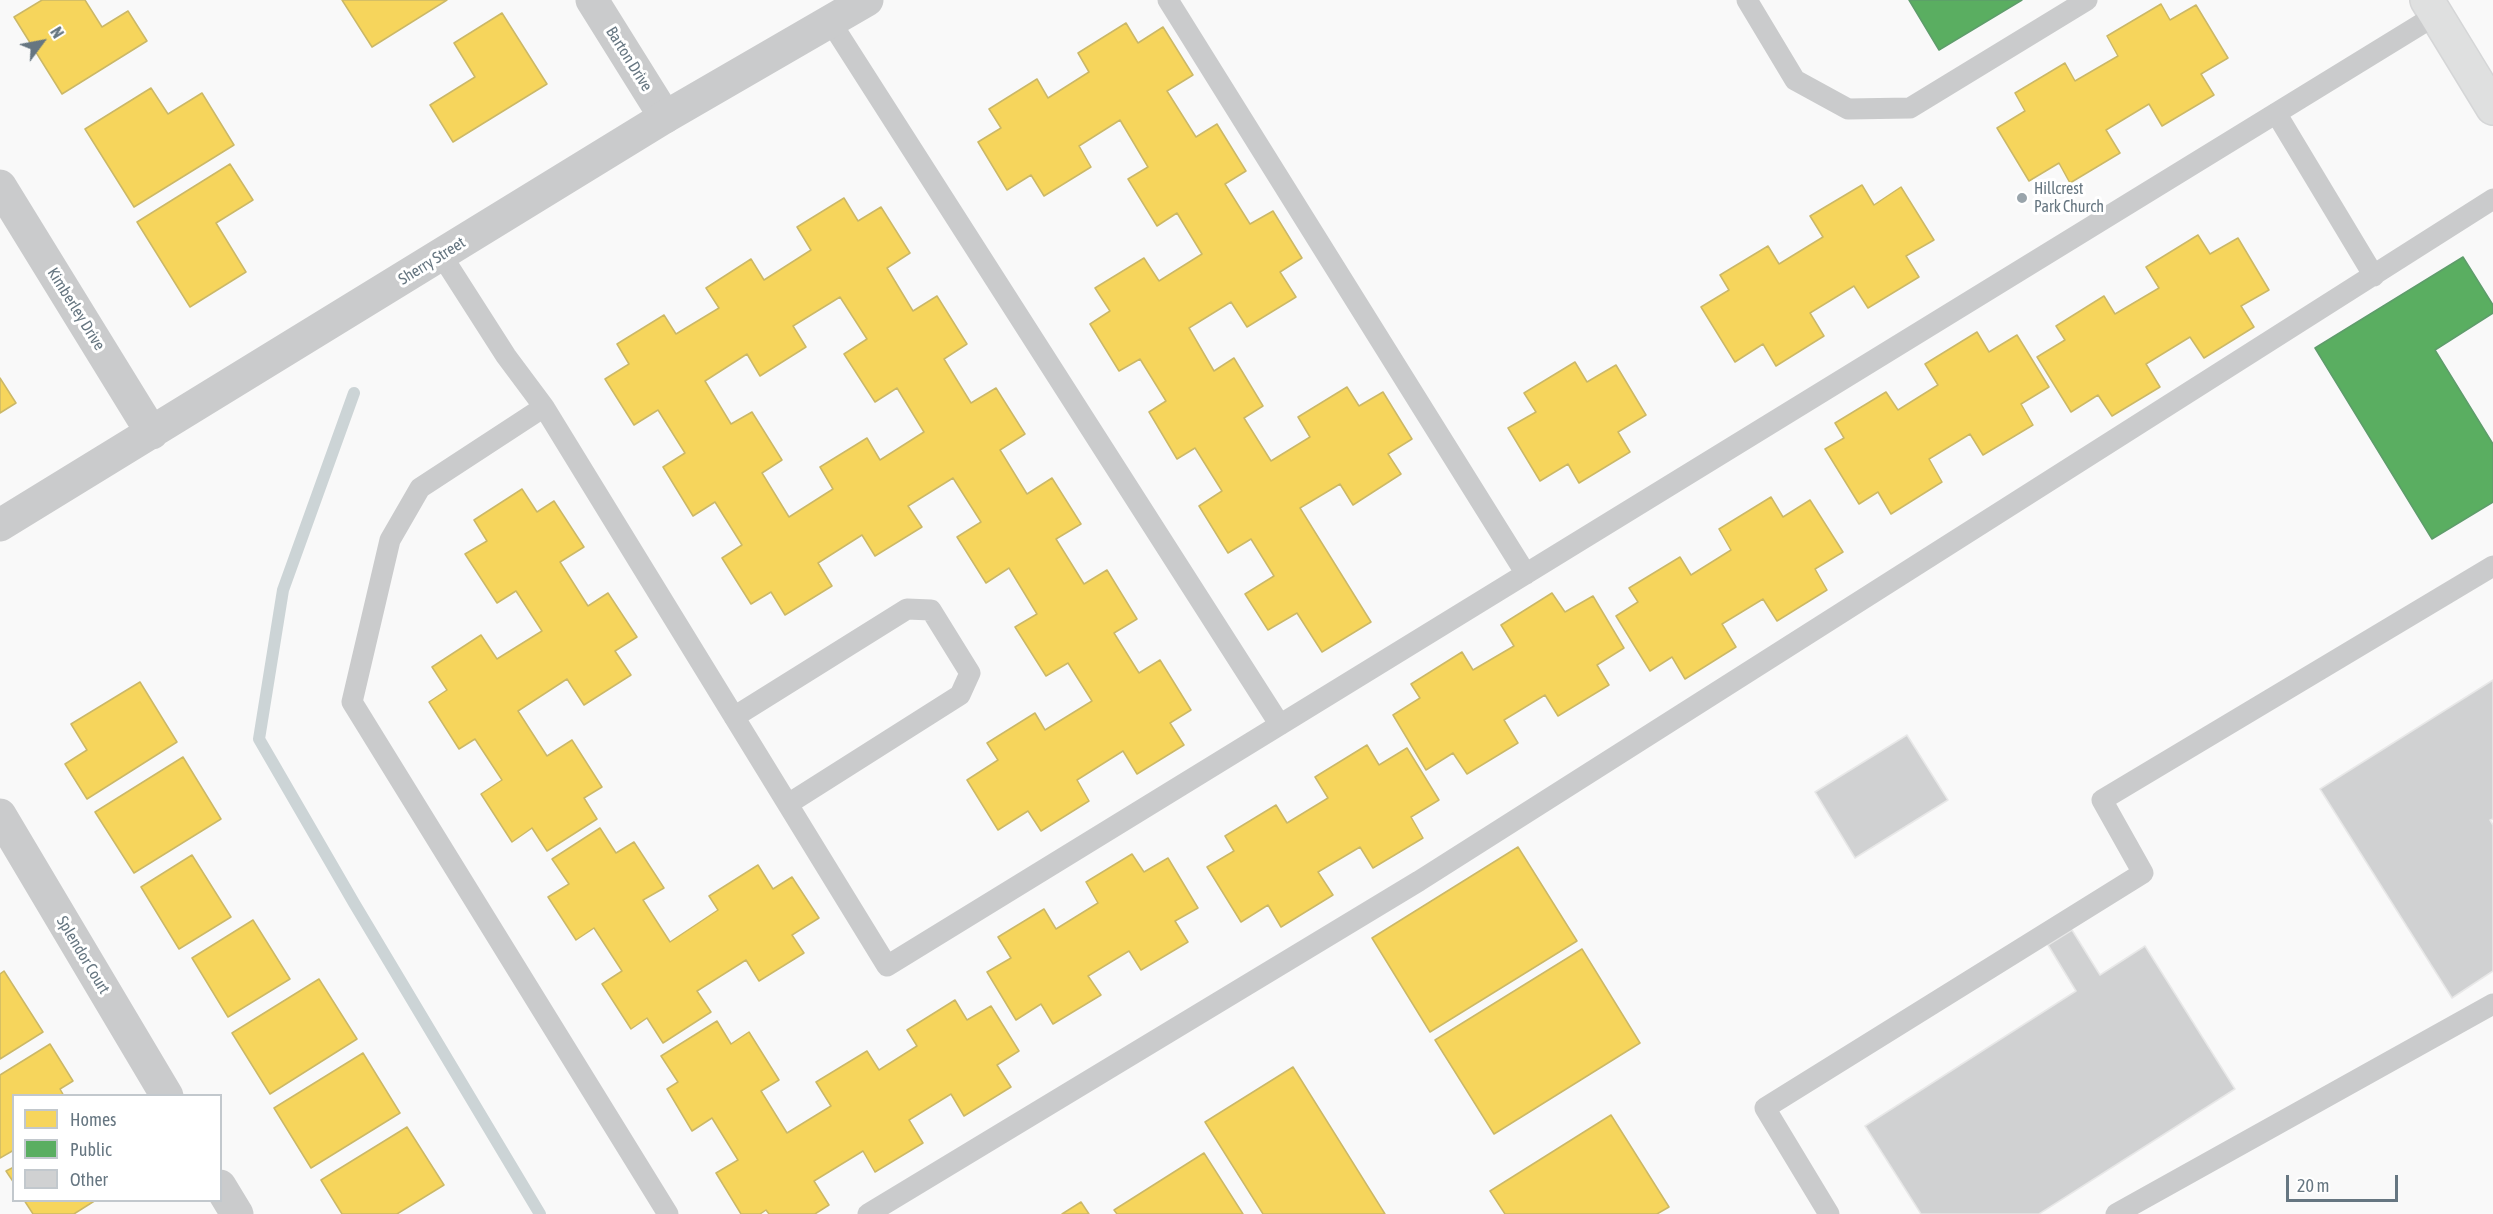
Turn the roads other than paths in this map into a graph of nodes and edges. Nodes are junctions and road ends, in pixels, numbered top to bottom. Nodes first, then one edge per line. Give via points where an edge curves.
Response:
1 (592, 0) edge
2 (867, 0) edge
3 (1168, 0) edge
4 (1747, 0) edge
5 (2087, 0) edge
6 (2431, 7) edge
7 (830, 21) junction
8 (2493, 108) edge
9 (2276, 113) junction
10 (665, 117) junction
11 (0, 186) edge
12 (2493, 199) edge
13 (442, 256) junction
14 (2374, 276) junction
15 (544, 407) junction
16 (152, 433) junction
17 (0, 525) edge
18 (2493, 566) edge
19 (1526, 574) junction
20 (734, 717) junction
21 (1280, 725) junction
22 (788, 804) junction
23 (0, 815) edge
24 (2493, 1004) edge
25 (166, 1094) edge
26 (222, 1189) edge
27 (237, 1214) edge
28 (668, 1214) edge
29 (868, 1214) edge
30 (1829, 1214) edge
31 (2116, 1214) edge

1 - 10 street, Barton Drive
2 - 7 street, Sherry Street
3 - 19 lane
4 - 5 lane via 1795,80 1848,109 1910,108
6 - 8 main road
6 - 9 lane
7 - 10 street, Sherry Street
7 - 21 lane
9 - 14 lane
9 - 19 lane
10 - 13 street, Sherry Street
11 - 16 street, Kimberley Drive
12 - 14 lane
13 - 15 lane
13 - 16 street, Sherry Street
14 - 29 lane via 1419,881
15 - 20 lane
15 - 28 lane via 420,488 390,540 352,702
16 - 17 street, Sherry Street
18 - 30 lane via 2102,800 2143,873 1765,1108
19 - 21 lane
20 - 22 lane
20 - 22 lane via 907,609 931,610 970,673 960,695
21 - 22 lane via 887,966
23 - 25 street, Splendor Court
24 - 31 lane
26 - 27 street

